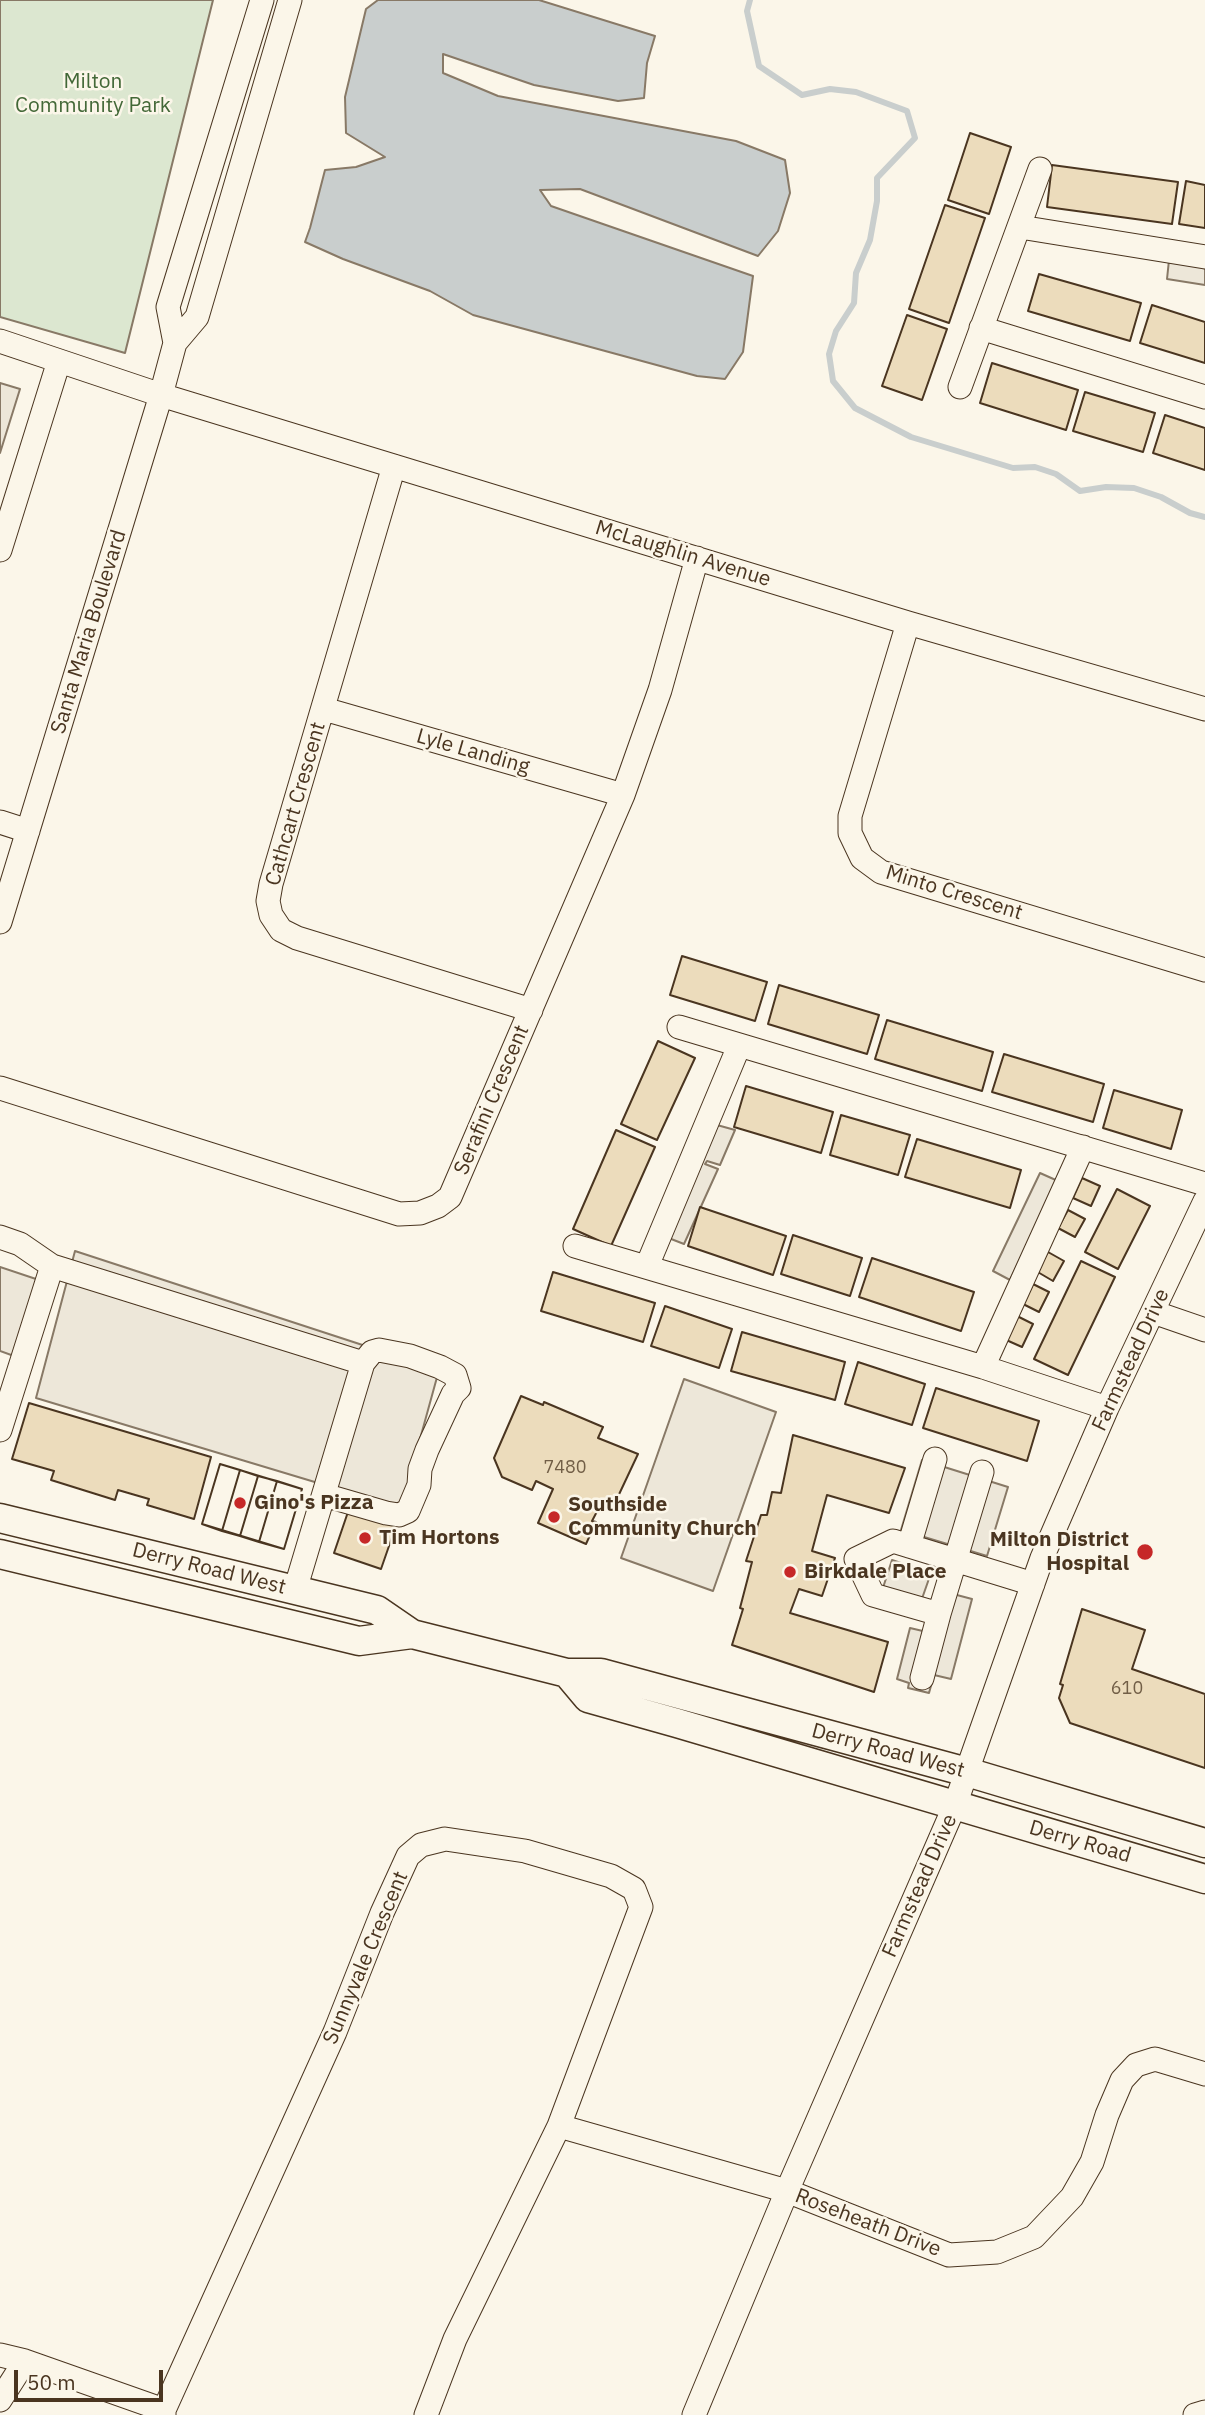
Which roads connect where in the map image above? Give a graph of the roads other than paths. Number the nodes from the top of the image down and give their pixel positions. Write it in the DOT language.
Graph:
graph roads {
  1 [pos="262,0"];
  2 [pos="290,0"];
  3 [pos="1040,169"];
  4 [pos="1020,227"];
  5 [pos="1205,257"];
  6 [pos="982,328"];
  7 [pos="0,341"];
  8 [pos="175,343"];
  9 [pos="60,361"];
  10 [pos="960,387"];
  11 [pos="162,395"];
  12 [pos="1205,397"];
  13 [pos="394,466"];
  14 [pos="0,550"];
  15 [pos="697,558"];
  16 [pos="908,622"];
  17 [pos="324,709"];
  18 [pos="1205,709"];
  19 [pos="623,795"];
  20 [pos="0,822"];
  21 [pos="28,831"];
  22 [pos="0,922"];
  23 [pos="1205,970"];
  24 [pos="530,1010"];
  25 [pos="679,1027"];
  26 [pos="739,1046"];
  27 [pos="0,1088"];
  28 [pos="1083,1147"];
  29 [pos="1205,1184"];
  30 [pos="1205,1201"];
  31 [pos="0,1237"];
  32 [pos="575,1246"];
  33 [pos="52,1266"];
  34 [pos="647,1266"];
  35 [pos="1153,1312"];
  36 [pos="1205,1330"];
  37 [pos="363,1363"];
  38 [pos="984,1367"];
  39 [pos="1108,1408"];
  40 [pos="0,1430"];
  41 [pos="935,1459"];
  42 [pos="982,1472"];
  43 [pos="324,1495"];
  44 [pos="0,1518"];
  45 [pos="909,1546"];
  46 [pos="0,1555"];
  47 [pos="957,1561"];
  48 [pos="1033,1584"];
  49 [pos="295,1590"];
  50 [pos="939,1614"];
  51 [pos="412,1634"];
  52 [pos="568,1673"];
  53 [pos="922,1678"];
  54 [pos="967,1772"];
  55 [pos="955,1805"];
  56 [pos="1205,1843"];
  57 [pos="1205,1879"];
  58 [pos="1205,2074"];
  59 [pos="559,2126"];
  60 [pos="787,2191"];
  61 [pos="0,2355"];
  62 [pos="25,2361"];
  63 [pos="0,2400"];
  64 [pos="164,2412"];
  65 [pos="1205,2412"];
  66 [pos="426,2415"];
  67 [pos="694,2415"];
  68 [pos="1195,2415"];
  1 -- 8 [label="street, Santa Maria Boulevard"];
  2 -- 8 [label="street, Santa Maria Boulevard"];
  3 -- 4 [label="street"];
  4 -- 5 [label="street"];
  4 -- 6 [label="street"];
  6 -- 10 [label="street"];
  6 -- 12 [label="street"];
  7 -- 9 [label="street, McLaughlin Avenue"];
  8 -- 11 [label="street, Santa Maria Boulevard"];
  9 -- 11 [label="street, McLaughlin Avenue"];
  9 -- 14 [label="street"];
  11 -- 13 [label="street, McLaughlin Avenue"];
  11 -- 21 [label="street, Santa Maria Boulevard"];
  13 -- 15 [label="street, McLaughlin Avenue"];
  13 -- 17 [label="street, Cathcart Crescent"];
  15 -- 16 [label="street, McLaughlin Avenue"];
  15 -- 19 [label="street, Serafini Crescent"];
  16 -- 18 [label="street, McLaughlin Avenue"];
  16 -- 23 [label="street, Minto Crescent"];
  17 -- 19 [label="street, Lyle Landing"];
  17 -- 24 [label="street, Cathcart Crescent"];
  19 -- 24 [label="street, Serafini Crescent"];
  20 -- 21 [label="street"];
  21 -- 22 [label="street, Santa Maria Boulevard"];
  24 -- 27 [label="street, Serafini Crescent"];
  25 -- 26 [label="street"];
  26 -- 28 [label="street"];
  26 -- 34 [label="street"];
  28 -- 29 [label="street"];
  28 -- 38 [label="street"];
  30 -- 35 [label="street, Farmstead Drive"];
  31 -- 33 [label="street"];
  32 -- 34 [label="street"];
  33 -- 37 [label="street"];
  33 -- 40 [label="street"];
  34 -- 38 [label="street"];
  35 -- 36 [label="street"];
  35 -- 39 [label="street, Farmstead Drive"];
  37 -- 43 [label="street"];
  37 -- 43 [label="street"];
  38 -- 39 [label="street"];
  39 -- 48 [label="street, Farmstead Drive"];
  41 -- 45 [label="street"];
  42 -- 47 [label="street"];
  43 -- 49 [label="street"];
  44 -- 49 [label="main road, Derry Road West"];
  45 -- 47 [label="street"];
  45 -- 50 [label="street"];
  46 -- 51 [label="main road, Derry Road West"];
  47 -- 48 [label="street"];
  47 -- 50 [label="street"];
  48 -- 54 [label="street, Farmstead Drive"];
  49 -- 51 [label="main road, Derry Road West"];
  50 -- 53 [label="street"];
  51 -- 52 [label="main road, Derry Road West"];
  52 -- 54 [label="main road, Derry Road West"];
  52 -- 55 [label="main road, Derry Road West"];
  54 -- 55 [label="street, Farmstead Drive"];
  54 -- 56 [label="main road, Derry Road West"];
  55 -- 57 [label="main road, Derry Road"];
  55 -- 60 [label="street, Farmstead Drive"];
  58 -- 60 [label="street, Roseheath Drive"];
  59 -- 60 [label="street, Roseheath Drive"];
  59 -- 64 [label="street, Sunnyvale Crescent"];
  59 -- 66 [label="street, Sunnyvale Crescent"];
  60 -- 67 [label="street, Farmstead Drive"];
  61 -- 62 [label="street"];
  62 -- 63 [label="street"];
  62 -- 64 [label="street"];
  65 -- 68 [label="street"];
}
